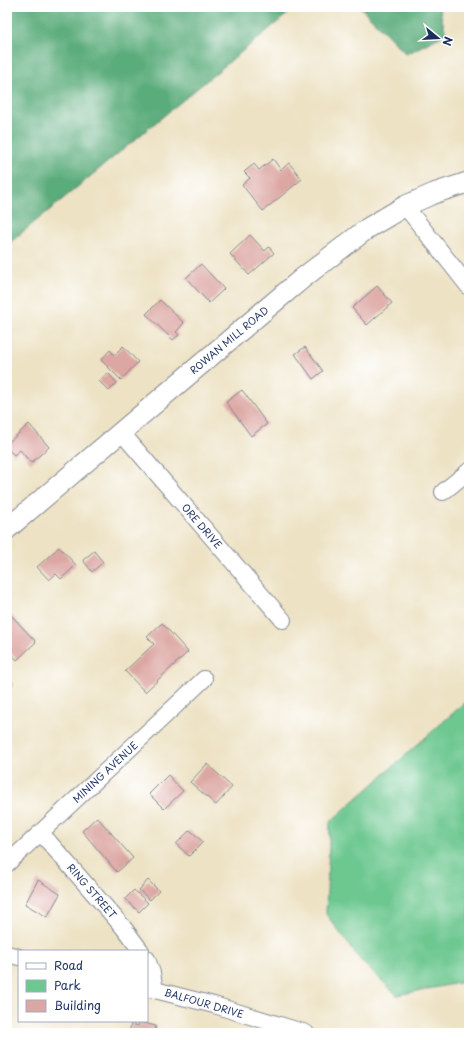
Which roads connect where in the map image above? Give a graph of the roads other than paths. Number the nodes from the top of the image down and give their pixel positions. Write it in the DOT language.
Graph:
graph roads {
  1 [pos="469,182"];
  2 [pos="405,206"];
  3 [pos="469,287"];
  4 [pos="121,432"];
  5 [pos="469,471"];
  6 [pos="443,492"];
  7 [pos="7,528"];
  8 [pos="283,620"];
  9 [pos="204,679"];
  10 [pos="41,833"];
  11 [pos="7,864"];
  12 [pos="140,950"];
  13 [pos="7,954"];
  14 [pos="18,957"];
  15 [pos="148,962"];
  16 [pos="151,989"];
  17 [pos="306,1033"];
  1 -- 2 [label="street, ROWAN MILL ROAD"];
  2 -- 3 [label="street"];
  2 -- 4 [label="street, ROWAN MILL ROAD"];
  4 -- 7 [label="street, ROWAN MILL ROAD"];
  4 -- 8 [label="street, ORE DRIVE"];
  5 -- 6 [label="street"];
  9 -- 10 [label="street, MINING AVENUE"];
  10 -- 11 [label="street, MINING AVENUE"];
  10 -- 12 [label="street, RING STREET"];
  13 -- 14 [label="street"];
  15 -- 16 [label="street"];
  16 -- 17 [label="street, BALFOUR DRIVE"];
}
